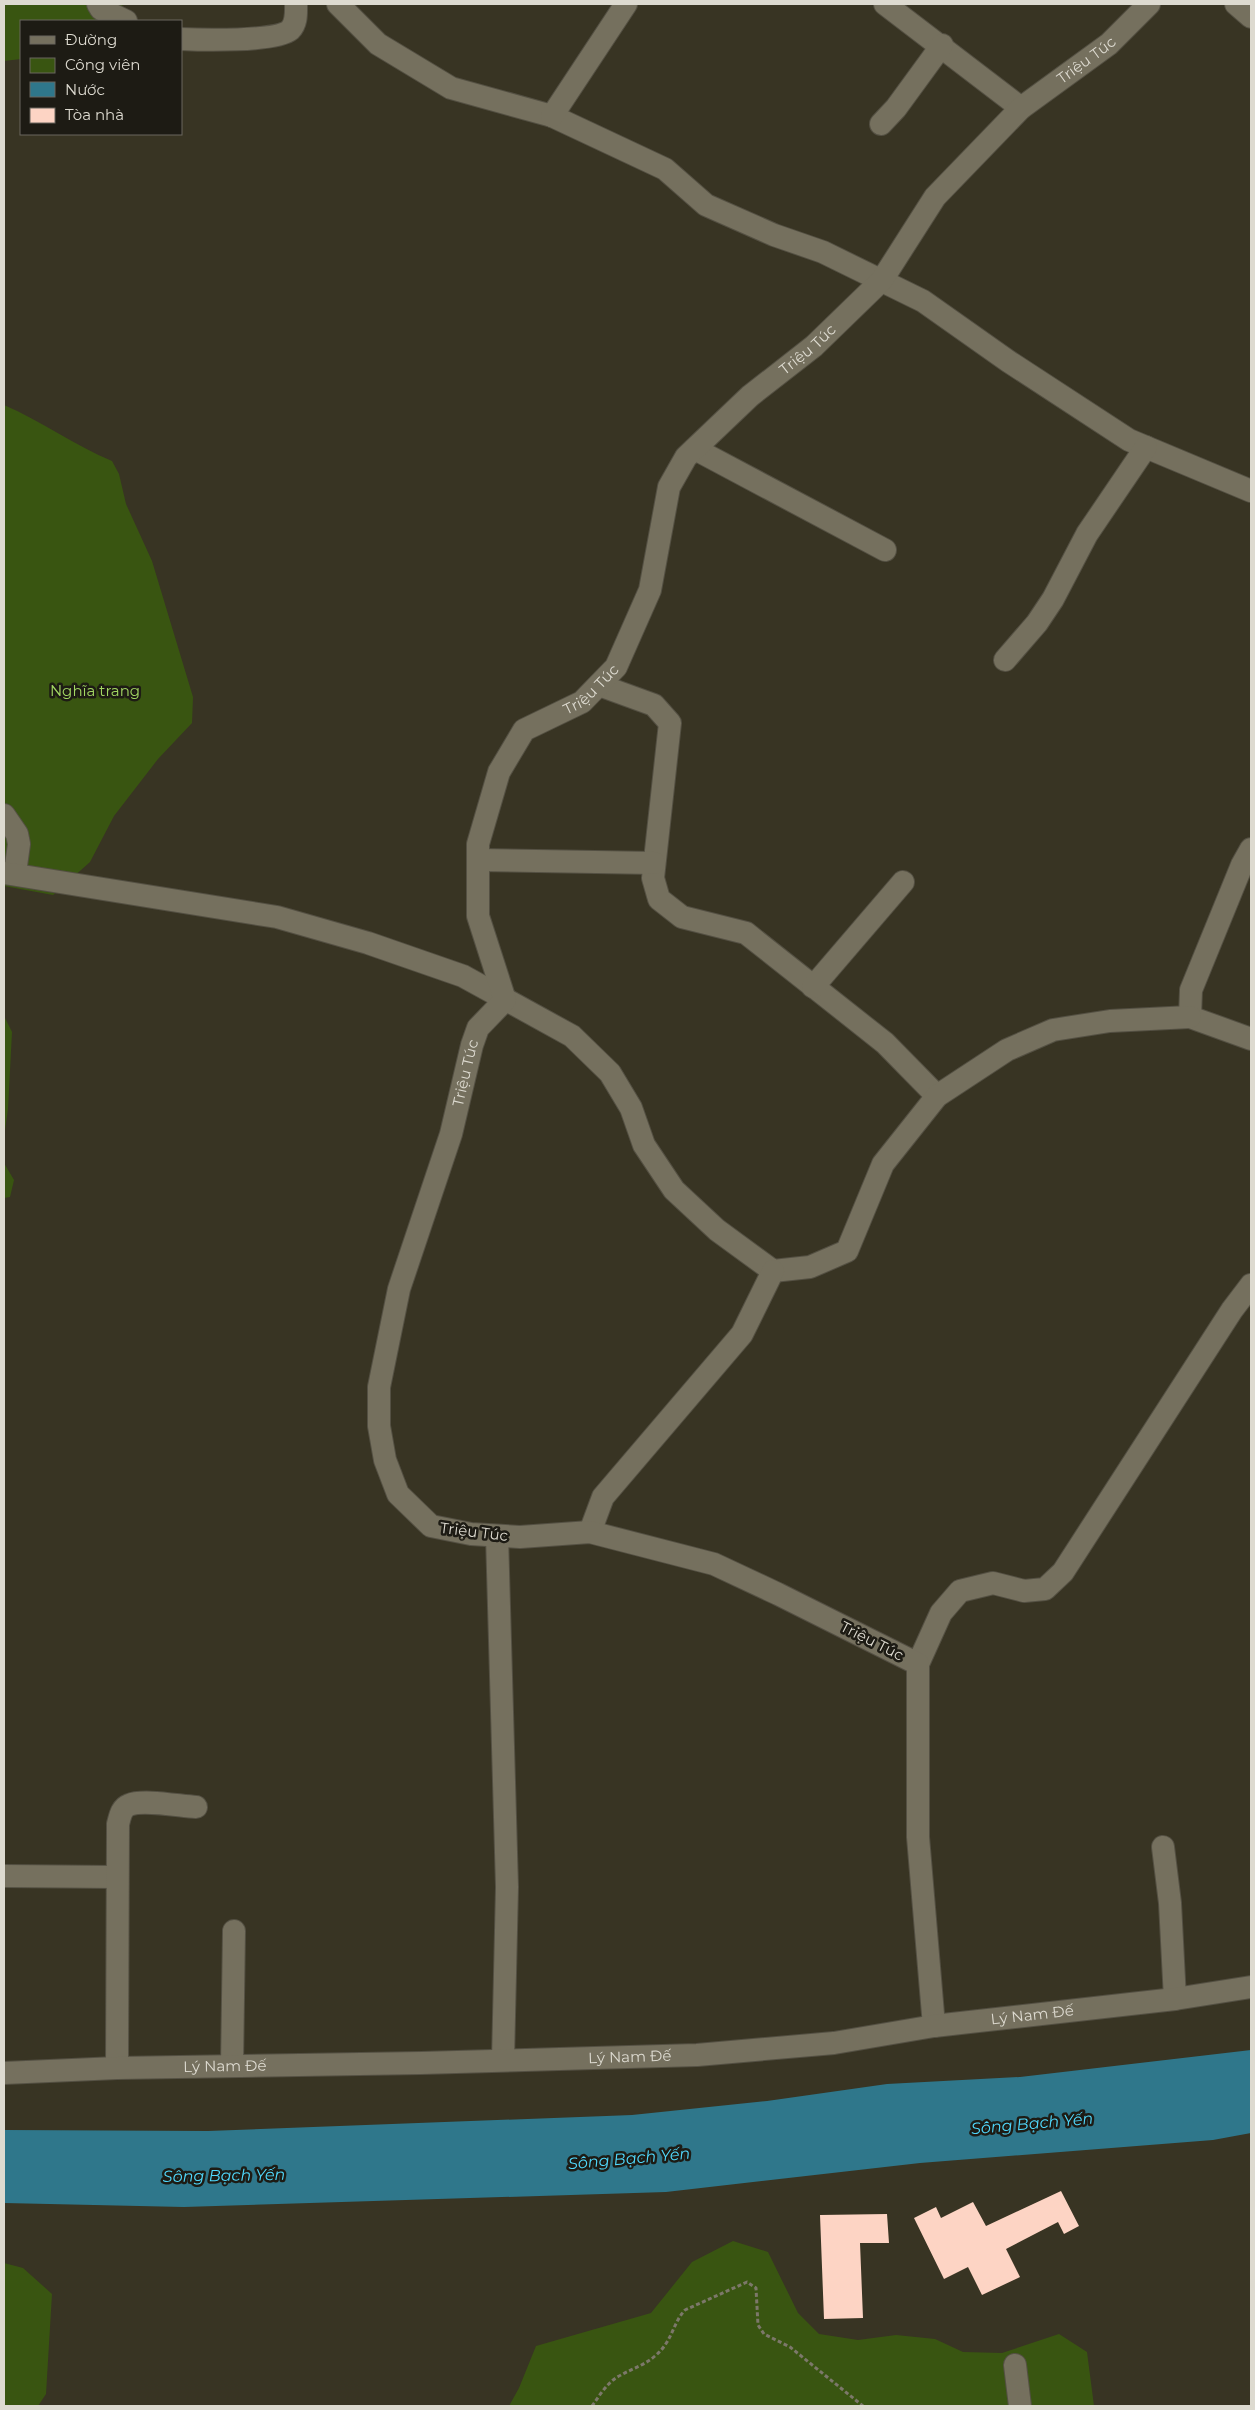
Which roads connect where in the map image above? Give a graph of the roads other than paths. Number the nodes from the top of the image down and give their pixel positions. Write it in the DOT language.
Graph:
graph roads {
  1 [pos="98,4"];
  2 [pos="296,4"];
  3 [pos="338,4"];
  4 [pos="626,4"];
  5 [pos="885,4"];
  6 [pos="1149,4"];
  7 [pos="1236,4"];
  8 [pos="1251,17"];
  9 [pos="124,20"];
  10 [pos="182,38"];
  11 [pos="942,45"];
  12 [pos="1021,108"];
  13 [pos="552,116"];
  14 [pos="881,124"];
  15 [pos="882,280"];
  16 [pos="1146,447"];
  17 [pos="695,449"];
  18 [pos="1251,492"];
  19 [pos="885,550"];
  20 [pos="1005,660"];
  21 [pos="599,685"];
  22 [pos="4,815"];
  23 [pos="1251,849"];
  24 [pos="478,860"];
  25 [pos="654,863"];
  26 [pos="9,873"];
  27 [pos="903,882"];
  28 [pos="813,987"];
  29 [pos="505,1000"];
  30 [pos="1190,1017"];
  31 [pos="1251,1038"];
  32 [pos="937,1096"];
  33 [pos="773,1271"];
  34 [pos="1251,1285"];
  35 [pos="590,1532"];
  36 [pos="497,1536"];
  37 [pos="918,1664"];
  38 [pos="196,1807"];
  39 [pos="1163,1847"];
  40 [pos="4,1876"];
  41 [pos="117,1877"];
  42 [pos="234,1931"];
  43 [pos="1251,1987"];
  44 [pos="1175,1999"];
  45 [pos="934,2026"];
  46 [pos="503,2060"];
  47 [pos="232,2066"];
  48 [pos="117,2068"];
  49 [pos="4,2073"];
  50 [pos="1015,2365"];
  51 [pos="1020,2406"];
  1 -- 9 [label="street"];
  2 -- 10 [label="street"];
  3 -- 13 [label="street"];
  4 -- 13 [label="street"];
  5 -- 11 [label="street"];
  6 -- 12 [label="street, Triệu Túc"];
  7 -- 8 [label="street"];
  11 -- 12 [label="street"];
  11 -- 14 [label="street"];
  12 -- 15 [label="street, Triệu Túc"];
  13 -- 15 [label="street"];
  15 -- 16 [label="street"];
  15 -- 17 [label="street, Triệu Túc"];
  16 -- 18 [label="street"];
  16 -- 20 [label="street"];
  17 -- 19 [label="street"];
  17 -- 21 [label="street, Triệu Túc"];
  21 -- 24 [label="street, Triệu Túc"];
  21 -- 25 [label="street"];
  22 -- 26 [label="street"];
  23 -- 30 [label="street"];
  24 -- 25 [label="street"];
  24 -- 29 [label="street, Triệu Túc"];
  25 -- 28 [label="street"];
  26 -- 29 [label="street"];
  27 -- 28 [label="street"];
  28 -- 32 [label="street"];
  29 -- 33 [label="street"];
  29 -- 36 [label="street, Triệu Túc"];
  30 -- 31 [label="street"];
  30 -- 32 [label="street"];
  32 -- 33 [label="street"];
  33 -- 35 [label="street"];
  34 -- 37 [label="street"];
  35 -- 36 [label="street, Triệu Túc"];
  35 -- 37 [label="street, Triệu Túc"];
  36 -- 46 [label="street"];
  37 -- 45 [label="street, Triệu Túc"];
  38 -- 41 [label="street"];
  39 -- 44 [label="street"];
  40 -- 41 [label="street"];
  41 -- 48 [label="street"];
  42 -- 47 [label="street"];
  43 -- 44 [label="street, Lý Nam Đế"];
  44 -- 45 [label="street, Lý Nam Đế"];
  45 -- 46 [label="street, Lý Nam Đế"];
  46 -- 47 [label="street, Lý Nam Đế"];
  47 -- 48 [label="street, Lý Nam Đế"];
  48 -- 49 [label="street, Lý Nam Đế"];
  50 -- 51 [label="street"];
}
